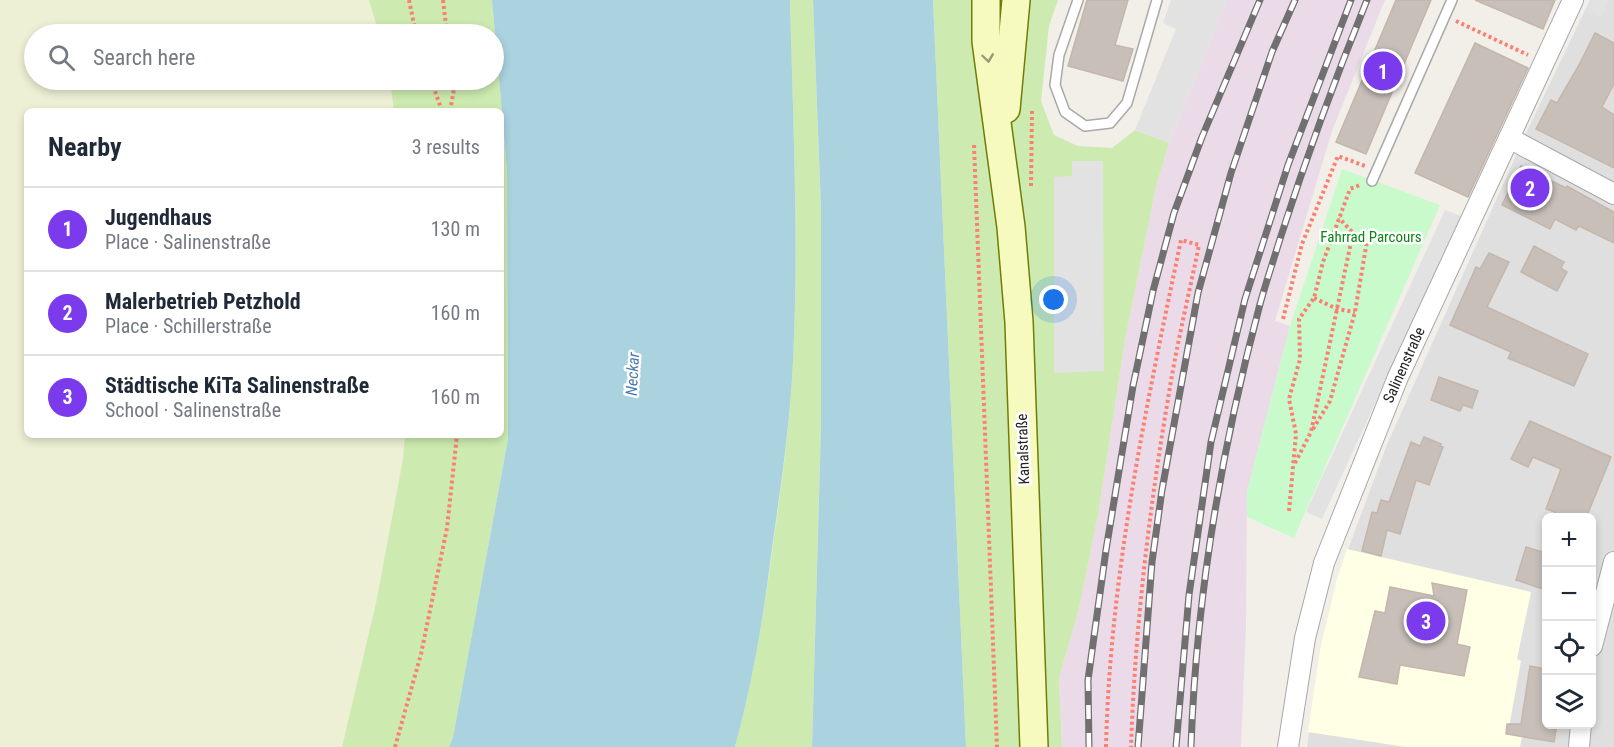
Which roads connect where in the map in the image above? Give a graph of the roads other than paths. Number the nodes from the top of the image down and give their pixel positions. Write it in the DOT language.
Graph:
graph roads {
  1 [pos="986,0"];
  2 [pos="1016,0"];
  3 [pos="1078,0"];
  4 [pos="1157,0"];
  5 [pos="1452,0"];
  6 [pos="1573,0"];
  7 [pos="1509,138"];
  8 [pos="1002,152"];
  9 [pos="1372,181"];
  10 [pos="1614,194"];
  11 [pos="1614,562"];
  12 [pos="1607,611"];
  13 [pos="1596,637"];
  14 [pos="1581,729"];
  15 [pos="1034,747"];
  16 [pos="1287,747"];
  17 [pos="1579,747"];
  1 -- 8 [label="main road, Kanalstraße, one-way"];
  2 -- 8 [label="main road, Kanalstraße"];
  3 -- 4 [label="lane"];
  5 -- 9 [label="lane"];
  6 -- 7 [label="street, Salinenstraße"];
  7 -- 10 [label="street"];
  7 -- 16 [label="street, Salinenstraße"];
  8 -- 15 [label="main road, Kanalstraße"];
  11 -- 12 [label="street"];
  12 -- 13 [label="street"];
  14 -- 17 [label="street"];
}
